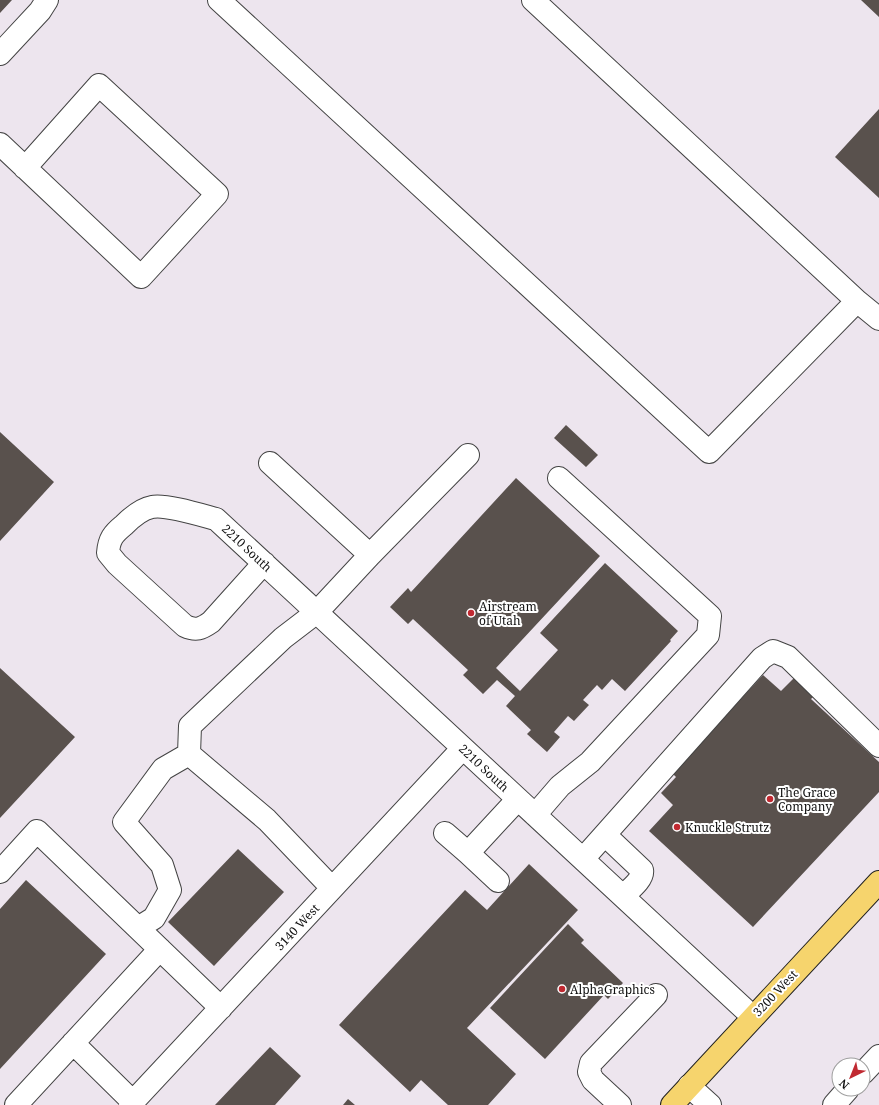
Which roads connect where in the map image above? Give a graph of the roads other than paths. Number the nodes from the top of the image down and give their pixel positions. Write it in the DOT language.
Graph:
graph roads {
  1 [pos="48,0"];
  2 [pos="219,0"];
  3 [pos="533,0"];
  4 [pos="0,54"];
  5 [pos="0,144"];
  6 [pos="25,168"];
  7 [pos="857,301"];
  8 [pos="879,319"];
  9 [pos="468,455"];
  10 [pos="270,463"];
  11 [pos="560,478"];
  12 [pos="370,555"];
  13 [pos="264,563"];
  14 [pos="317,612"];
  15 [pos="879,746"];
  16 [pos="463,748"];
  17 [pos="189,754"];
  18 [pos="518,799"];
  19 [pos="535,815"];
  20 [pos="445,833"];
  21 [pos="605,835"];
  22 [pos="468,854"];
  23 [pos="583,859"];
  24 [pos="0,872"];
  25 [pos="498,881"];
  26 [pos="879,882"];
  27 [pos="332,888"];
  28 [pos="623,896"];
  29 [pos="138,928"];
  30 [pos="160,950"];
  31 [pos="656,994"];
  32 [pos="221,1008"];
  33 [pos="753,1017"];
  34 [pos="73,1043"];
  35 [pos="879,1056"];
  36 [pos="871,1064"];
  37 [pos="689,1086"];
  38 [pos="841,1097"];
  39 [pos="131,1104"];
  40 [pos="16,1105"];
  41 [pos="620,1105"];
  42 [pos="672,1105"];
  43 [pos="710,1105"];
  44 [pos="834,1105"];
  1 -- 4 [label="street"];
  2 -- 7 [label="street"];
  3 -- 7 [label="street"];
  5 -- 6 [label="street"];
  6 -- 6 [label="street"];
  7 -- 8 [label="street"];
  9 -- 12 [label="street"];
  10 -- 12 [label="street"];
  11 -- 19 [label="street"];
  12 -- 14 [label="street"];
  13 -- 13 [label="street, 2210 South"];
  13 -- 14 [label="street, 2210 South"];
  14 -- 16 [label="street, 2210 South"];
  14 -- 17 [label="street"];
  15 -- 21 [label="street"];
  16 -- 18 [label="street, 2210 South"];
  16 -- 27 [label="street, 3140 West"];
  17 -- 27 [label="street"];
  17 -- 29 [label="street"];
  18 -- 19 [label="street, 2210 South"];
  18 -- 22 [label="street"];
  19 -- 23 [label="street, 2210 South"];
  20 -- 22 [label="street"];
  21 -- 23 [label="street"];
  21 -- 28 [label="street"];
  22 -- 25 [label="street"];
  23 -- 28 [label="street, 2210 South"];
  24 -- 29 [label="street"];
  26 -- 33 [label="main road, 3200 West"];
  27 -- 32 [label="street, 3140 West"];
  28 -- 33 [label="street, 2210 South"];
  29 -- 30 [label="street"];
  30 -- 32 [label="street"];
  30 -- 34 [label="street"];
  31 -- 41 [label="street"];
  32 -- 39 [label="street, 3140 West"];
  33 -- 37 [label="main road, 3200 West"];
  34 -- 39 [label="street"];
  34 -- 40 [label="street"];
  35 -- 36 [label="street"];
  37 -- 42 [label="main road, 3200 West"];
  37 -- 43 [label="street"];
  38 -- 44 [label="street"];
}
